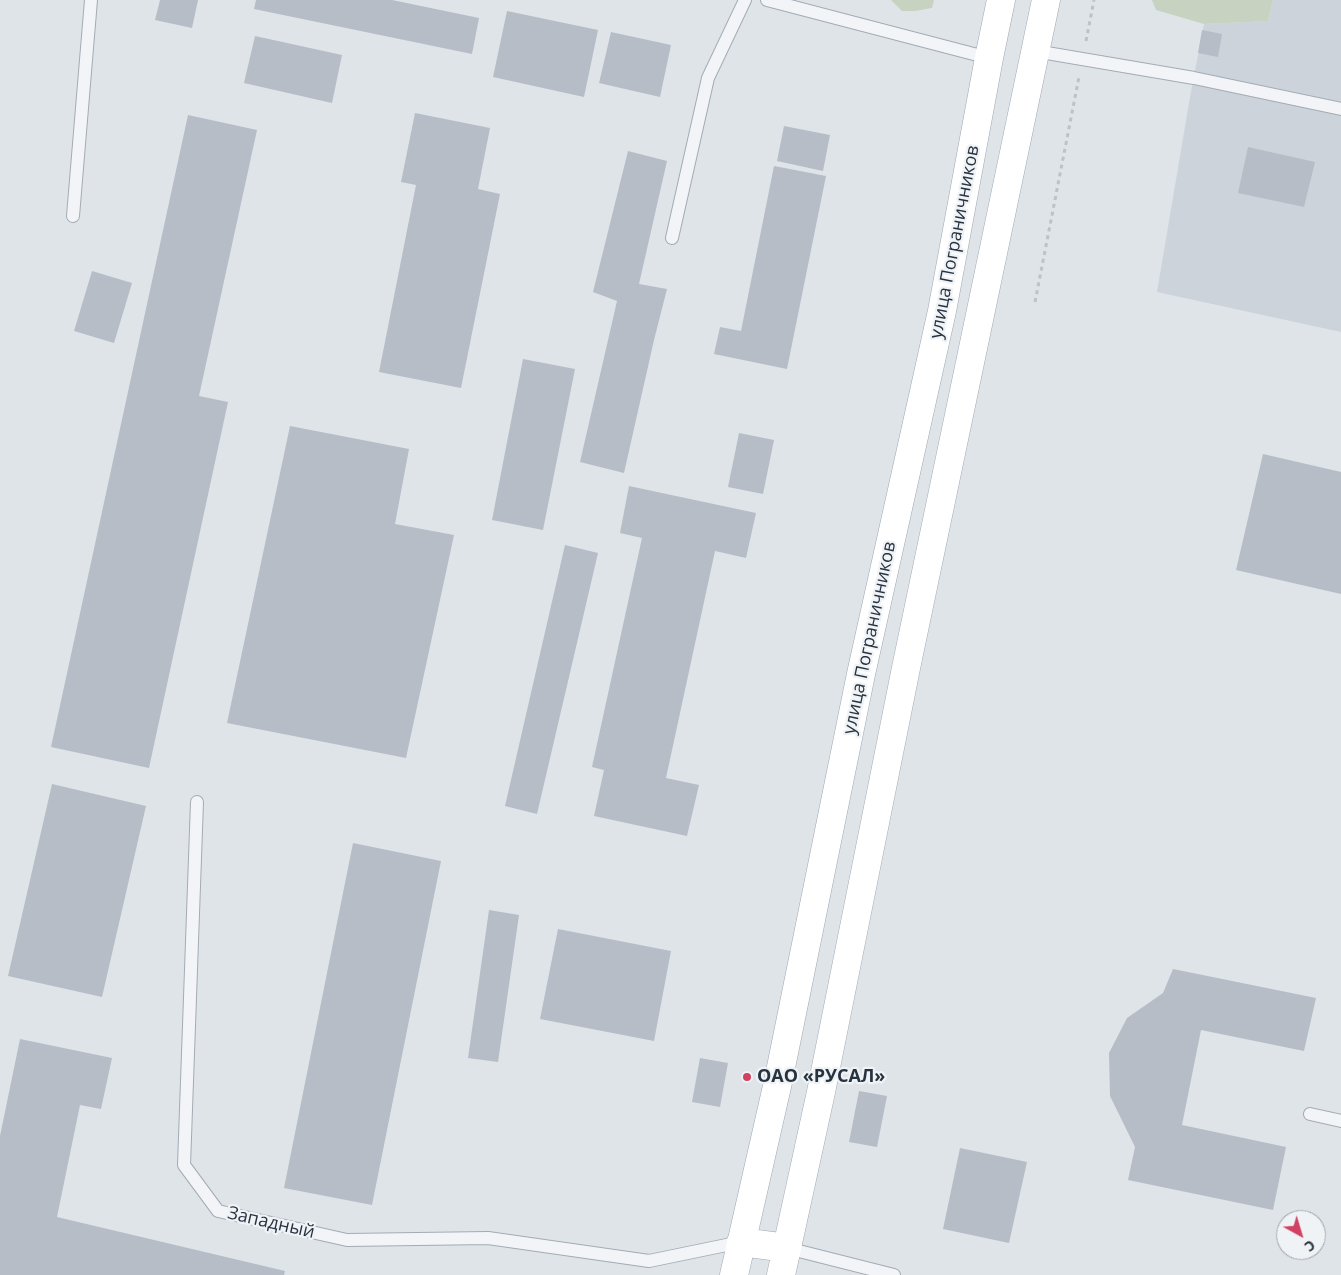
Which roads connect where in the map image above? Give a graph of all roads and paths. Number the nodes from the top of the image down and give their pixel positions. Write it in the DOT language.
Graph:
graph roads {
  1 [pos="91,0"];
  2 [pos="745,0"];
  3 [pos="767,0"];
  4 [pos="1002,0"];
  5 [pos="1046,0"];
  6 [pos="1094,0"];
  7 [pos="1035,51"];
  8 [pos="990,58"];
  9 [pos="1082,59"];
  10 [pos="1341,110"];
  11 [pos="72,216"];
  12 [pos="672,238"];
  13 [pos="1034,302"];
  14 [pos="197,802"];
  15 [pos="1310,1114"];
  16 [pos="1341,1122"];
  17 [pos="741,1242"];
  18 [pos="787,1248"];
  19 [pos="734,1275"];
  20 [pos="781,1275"];
  21 [pos="894,1275"];
  1 -- 11 [label="lane"];
  2 -- 12 [label="lane"];
  3 -- 8 [label="lane"];
  4 -- 8 [label="main road, улица Пограничников"];
  5 -- 7 [label="main road"];
  6 -- 9 [label="path"];
  7 -- 9 [label="lane"];
  7 -- 18 [label="main road"];
  8 -- 17 [label="main road, улица Пограничников"];
  9 -- 10 [label="lane"];
  9 -- 13 [label="path"];
  14 -- 17 [label="lane, Западный"];
  15 -- 16 [label="lane"];
  17 -- 18 [label="main road"];
  17 -- 19 [label="main road, улица Пограничников"];
  18 -- 20 [label="main road"];
  18 -- 21 [label="lane"];
}
